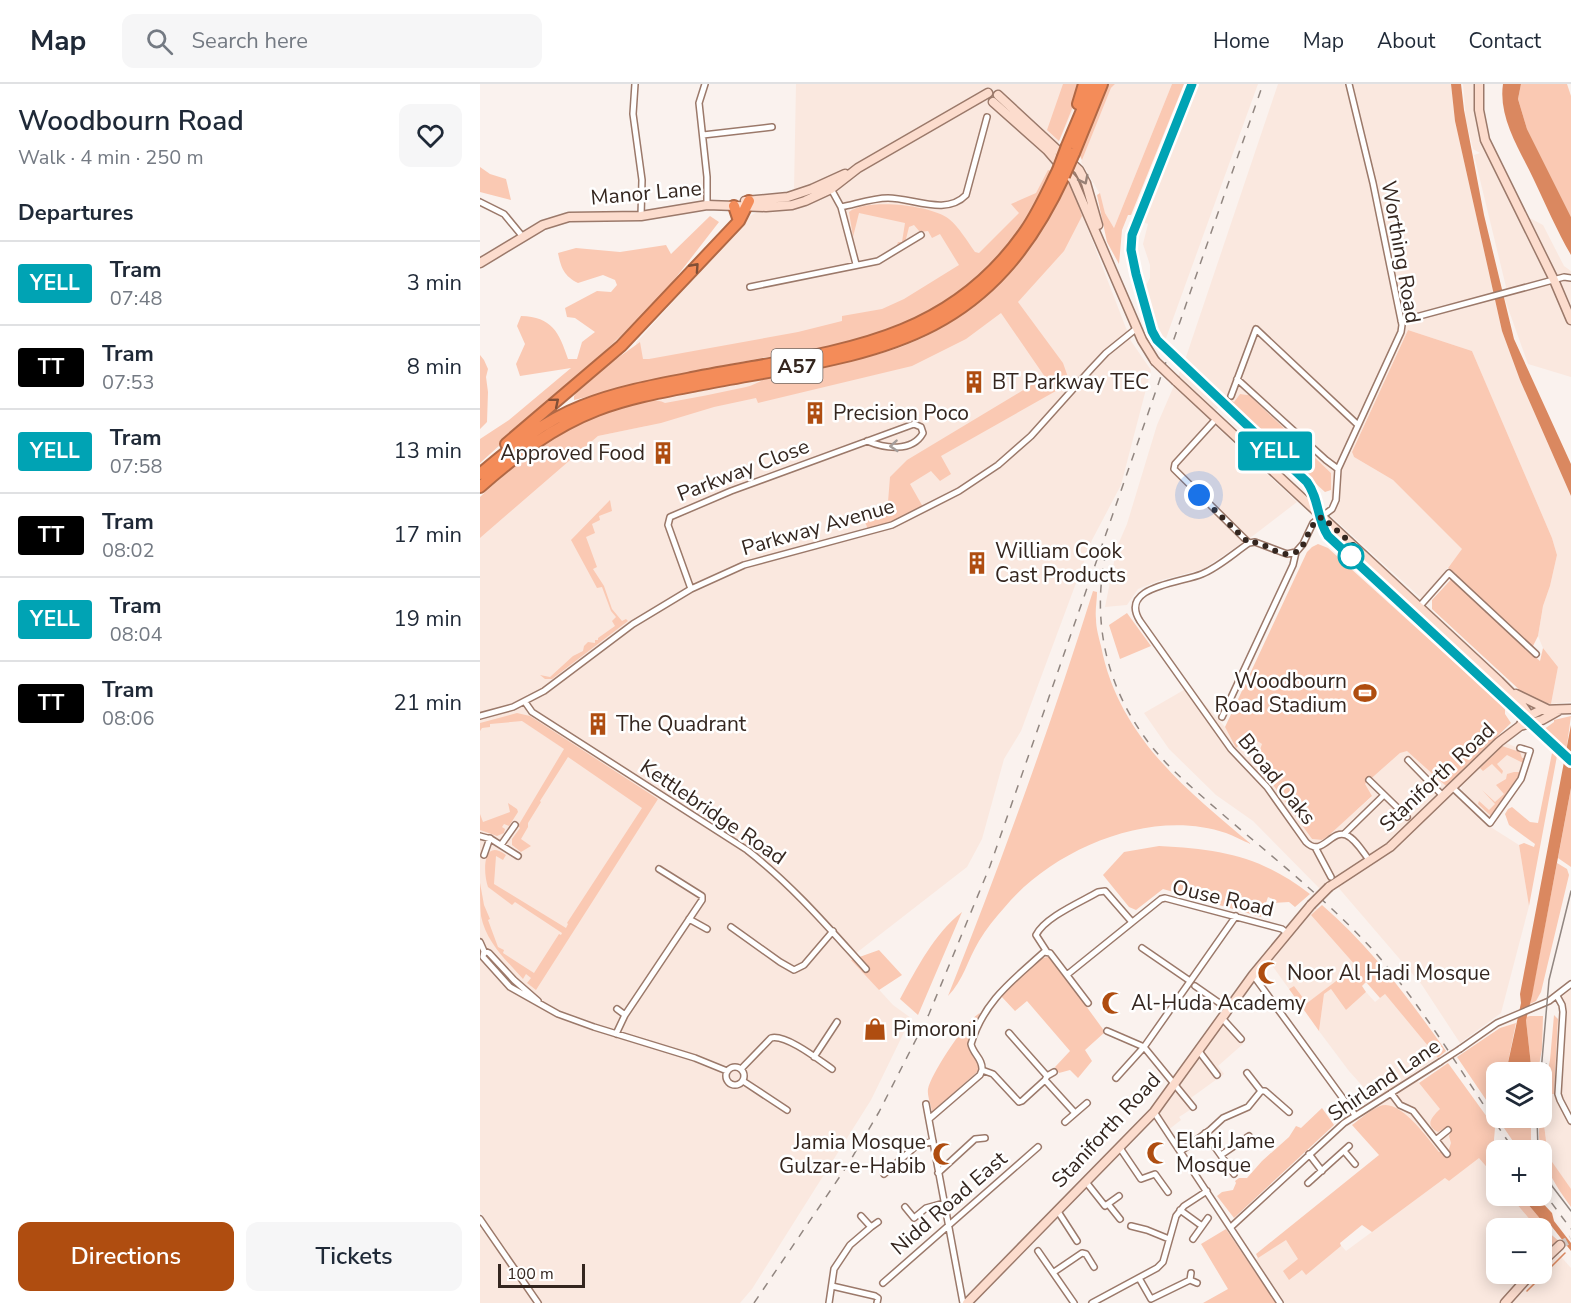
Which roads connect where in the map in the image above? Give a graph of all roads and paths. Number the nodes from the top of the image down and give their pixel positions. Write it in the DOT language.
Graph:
graph roads {
  1 [pos="635,84"];
  2 [pos="705,84"];
  3 [pos="1084,84"];
  4 [pos="1093,84"];
  5 [pos="1102,84"];
  6 [pos="1349,84"];
  7 [pos="1479,84"];
  8 [pos="992,93"];
  9 [pos="987,117"];
  10 [pos="772,127"];
  11 [pos="703,135"];
  12 [pos="1069,148"];
  13 [pos="1061,169"];
  14 [pos="829,185"];
  15 [pos="480,202"];
  16 [pos="747,204"];
  17 [pos="707,205"];
  18 [pos="731,206"];
  19 [pos="841,207"];
  20 [pos="641,216"];
  21 [pos="739,221"];
  22 [pos="921,235"];
  23 [pos="523,237"];
  24 [pos="480,262"];
  25 [pos="856,264"];
  26 [pos="1571,278"];
  27 [pos="1554,280"];
  28 [pos="750,287"];
  29 [pos="1571,320"];
  30 [pos="1401,321"];
  31 [pos="1137,328"];
  32 [pos="1237,379"];
  33 [pos="1231,396"];
  34 [pos="1216,419"];
  35 [pos="1358,424"];
  36 [pos="867,441"];
  37 [pos="480,469"];
  38 [pos="1338,469"];
  39 [pos="480,474"];
  40 [pos="480,487"];
  41 [pos="1322,517"];
  42 [pos="1249,543"];
  43 [pos="1296,552"];
  44 [pos="691,589"];
  45 [pos="1419,607"];
  46 [pos="1536,654"];
  47 [pos="1510,691"];
  48 [pos="525,702"];
  49 [pos="1571,709"];
  50 [pos="1553,711"];
  51 [pos="1529,715"];
  52 [pos="480,716"];
  53 [pos="1222,717"];
  54 [pos="1524,726"];
  55 [pos="1520,748"];
  56 [pos="1408,760"];
  57 [pos="1369,780"];
  58 [pos="1452,787"];
  59 [pos="1384,795"];
  60 [pos="1443,796"];
  61 [pos="1407,817"];
  62 [pos="515,825"];
  63 [pos="1344,834"];
  64 [pos="480,836"];
  65 [pos="490,838"];
  66 [pos="501,845"];
  67 [pos="1315,847"];
  68 [pos="484,855"];
  69 [pos="518,856"];
  70 [pos="1370,861"];
  71 [pos="659,868"];
  72 [pos="1331,877"];
  73 [pos="1236,916"];
  74 [pos="689,919"];
  75 [pos="1132,922"];
  76 [pos="731,927"];
  77 [pos="708,930"];
  78 [pos="833,932"];
  79 [pos="1287,933"];
  80 [pos="480,942"];
  81 [pos="1142,948"];
  82 [pos="1047,952"];
  83 [pos="482,953"];
  84 [pos="866,969"];
  85 [pos="1068,974"];
  86 [pos="1253,975"];
  87 [pos="1190,981"];
  88 [pos="1571,984"];
  89 [pos="1196,986"];
  90 [pos="1557,996"];
  91 [pos="1088,1003"];
  92 [pos="617,1009"];
  93 [pos="1228,1009"];
  94 [pos="626,1015"];
  95 [pos="1222,1018"];
  96 [pos="837,1022"];
  97 [pos="1107,1031"];
  98 [pos="1009,1033"];
  99 [pos="616,1034"];
  100 [pos="1241,1039"];
  101 [pos="1144,1047"];
  102 [pos="1198,1050"];
  103 [pos="814,1057"];
  104 [pos="832,1069"];
  105 [pos="741,1070"];
  106 [pos="982,1070"];
  107 [pos="727,1071"];
  108 [pos="1054,1072"];
  109 [pos="1217,1075"];
  110 [pos="1251,1075"];
  111 [pos="1046,1078"];
  112 [pos="1116,1078"];
  113 [pos="742,1081"];
  114 [pos="1174,1085"];
  115 [pos="1261,1091"];
  116 [pos="1391,1093"];
  117 [pos="1087,1103"];
  118 [pos="926,1104"];
  119 [pos="1193,1107"];
  120 [pos="787,1110"];
  121 [pos="1154,1112"];
  122 [pos="1289,1112"];
  123 [pos="1075,1113"];
  124 [pos="1355,1115"];
  125 [pos="929,1119"];
  126 [pos="1571,1121"];
  127 [pos="1065,1122"];
  128 [pos="1448,1130"];
  129 [pos="1205,1133"];
  130 [pos="985,1138"];
  131 [pos="1437,1139"];
  132 [pos="1252,1140"];
  133 [pos="933,1141"];
  134 [pos="1038,1147"];
  135 [pos="1120,1148"];
  136 [pos="1181,1151"];
  137 [pos="1309,1154"];
  138 [pos="1447,1154"];
  139 [pos="1221,1155"];
  140 [pos="1355,1164"];
  141 [pos="1322,1171"];
  142 [pos="938,1173"];
  143 [pos="884,1174"];
  144 [pos="1234,1174"];
  145 [pos="1086,1182"];
  146 [pos="1308,1183"];
  147 [pos="1207,1191"];
  148 [pos="1168,1192"];
  149 [pos="1119,1196"];
  150 [pos="944,1203"];
  151 [pos="1108,1204"];
  152 [pos="905,1207"];
  153 [pos="1057,1210"];
  154 [pos="1180,1210"];
  155 [pos="861,1216"];
  156 [pos="1208,1218"];
  157 [pos="480,1219"];
  158 [pos="1120,1219"];
  159 [pos="878,1222"];
  160 [pos="947,1225"];
  161 [pos="1131,1226"];
  162 [pos="1202,1226"];
  163 [pos="871,1227"];
  164 [pos="1231,1227"];
  165 [pos="1169,1239"];
  166 [pos="1193,1239"];
  167 [pos="1077,1241"];
  168 [pos="1560,1245"];
  169 [pos="1038,1251"];
  170 [pos="1552,1253"];
  171 [pos="1094,1267"];
  172 [pos="1054,1272"];
  173 [pos="1191,1273"];
  174 [pos="1139,1278"];
  175 [pos="1190,1280"];
  176 [pos="883,1283"];
  177 [pos="1197,1283"];
  178 [pos="1522,1284"];
  179 [pos="832,1286"];
  180 [pos="1152,1302"];
  181 [pos="538,1303"];
  182 [pos="829,1303"];
  183 [pos="877,1303"];
  184 [pos="965,1303"];
  185 [pos="1074,1303"];
  186 [pos="1092,1303"];
  187 [pos="1280,1303"];
  188 [pos="1505,1303"];
  1 -- 20 [label="street"];
  2 -- 11 [label="street"];
  3 -- 12 [label="highway"];
  4 -- 12 [label="highway, A57"];
  5 -- 12 [label="highway, A57"];
  6 -- 30 [label="street, Worthing Road"];
  7 -- 27 [label="street"];
  8 -- 14 [label="street"];
  8 -- 31 [label="street"];
  9 -- 19 [label="street"];
  10 -- 11 [label="street"];
  11 -- 17 [label="street"];
  12 -- 13 [label="highway, A57, bridge"];
  13 -- 39 [label="highway, A57"];
  13 -- 40 [label="highway, A57"];
  14 -- 16 [label="street"];
  14 -- 16 [label="street, Manor Lane"];
  14 -- 19 [label="street"];
  15 -- 23 [label="street"];
  16 -- 18 [label="street, Manor Lane"];
  16 -- 21 [label="highway"];
  17 -- 18 [label="street, Manor Lane"];
  17 -- 20 [label="street, Manor Lane"];
  18 -- 21 [label="highway"];
  19 -- 25 [label="street"];
  20 -- 23 [label="street, Manor Lane"];
  37 -- 21 [label="highway, one-way"];
  22 -- 25 [label="street"];
  23 -- 24 [label="street, Manor Lane"];
  25 -- 28 [label="street"];
  26 -- 27 [label="street"];
  27 -- 29 [label="street"];
  27 -- 30 [label="street"];
  30 -- 35 [label="street, Worthing Road"];
  31 -- 34 [label="street, bridge"];
  31 -- 44 [label="street, Parkway Avenue"];
  32 -- 33 [label="street"];
  32 -- 35 [label="street"];
  32 -- 38 [label="street"];
  34 -- 41 [label="street"];
  34 -- 42 [label="street"];
  35 -- 38 [label="street, Worthing Road"];
  36 -- 36 [label="street, Parkway Close, one-way"];
  36 -- 44 [label="street, Parkway Close"];
  38 -- 41 [label="street, Worthing Road"];
  41 -- 43 [label="street, Worthing Road"];
  41 -- 45 [label="street"];
  42 -- 43 [label="street"];
  42 -- 67 [label="street, Broad Oaks"];
  43 -- 53 [label="street, Worthing Road"];
  44 -- 48 [label="street, Parkway Avenue"];
  45 -- 46 [label="street"];
  45 -- 47 [label="street"];
  47 -- 50 [label="street"];
  47 -- 51 [label="street"];
  48 -- 52 [label="street, Parkway Avenue"];
  48 -- 78 [label="street, Kettlebridge Road"];
  49 -- 50 [label="street, Staniforth Road"];
  50 -- 51 [label="street, Staniforth Road"];
  50 -- 54 [label="street, Staniforth Road"];
  51 -- 54 [label="street"];
  54 -- 58 [label="street, Staniforth Road"];
  55 -- 58 [label="street"];
  56 -- 60 [label="street"];
  57 -- 59 [label="street"];
  58 -- 60 [label="street, Staniforth Road"];
  59 -- 61 [label="street"];
  59 -- 63 [label="street"];
  60 -- 70 [label="street, Staniforth Road"];
  62 -- 66 [label="street"];
  63 -- 67 [label="street, Broad Oaks"];
  63 -- 70 [label="street, Broad Oaks"];
  64 -- 65 [label="street"];
  65 -- 66 [label="street"];
  65 -- 68 [label="street"];
  66 -- 69 [label="street"];
  67 -- 72 [label="street, Broad Oaks"];
  70 -- 79 [label="street, Staniforth Road, bridge"];
  71 -- 74 [label="street"];
  73 -- 75 [label="street, Ouse Road"];
  73 -- 79 [label="street, Ouse Road"];
  73 -- 87 [label="street"];
  74 -- 77 [label="street"];
  74 -- 94 [label="street"];
  75 -- 82 [label="street"];
  75 -- 85 [label="street, Ouse Road"];
  76 -- 78 [label="street"];
  78 -- 84 [label="street, Kettlebridge Road"];
  79 -- 86 [label="street, Staniforth Road"];
  80 -- 83 [label="street"];
  81 -- 87 [label="street"];
  82 -- 85 [label="street"];
  82 -- 106 [label="street"];
  83 -- 99 [label="street"];
  85 -- 91 [label="street"];
  86 -- 93 [label="street, Staniforth Road"];
  86 -- 124 [label="street"];
  87 -- 101 [label="street"];
  88 -- 90 [label="street, Shirland Lane"];
  89 -- 93 [label="street"];
  90 -- 116 [label="street, Shirland Lane, bridge"];
  90 -- 126 [label="street"];
  92 -- 94 [label="street"];
  93 -- 95 [label="street, Staniforth Road"];
  94 -- 99 [label="street"];
  95 -- 100 [label="street"];
  95 -- 102 [label="street, Staniforth Road"];
  96 -- 103 [label="street"];
  97 -- 101 [label="street"];
  98 -- 111 [label="street"];
  99 -- 107 [label="street"];
  101 -- 112 [label="street"];
  101 -- 114 [label="street"];
  102 -- 109 [label="street"];
  102 -- 114 [label="street, Staniforth Road"];
  103 -- 104 [label="street"];
  103 -- 105 [label="street"];
  105 -- 107 [label="street"];
  105 -- 113 [label="street"];
  106 -- 111 [label="street"];
  106 -- 125 [label="street"];
  107 -- 113 [label="street"];
  108 -- 111 [label="street"];
  110 -- 115 [label="street"];
  111 -- 123 [label="street"];
  113 -- 120 [label="street"];
  114 -- 119 [label="street"];
  114 -- 121 [label="street, Staniforth Road"];
  115 -- 122 [label="street"];
  115 -- 129 [label="street"];
  116 -- 124 [label="street, Shirland Lane"];
  116 -- 131 [label="street"];
  117 -- 123 [label="street"];
  118 -- 125 [label="street"];
  121 -- 135 [label="street, Staniforth Road"];
  121 -- 136 [label="street"];
  123 -- 127 [label="street"];
  124 -- 137 [label="street, Shirland Lane"];
  125 -- 133 [label="street"];
  128 -- 131 [label="street"];
  129 -- 136 [label="street"];
  129 -- 139 [label="street"];
  130 -- 142 [label="street"];
  131 -- 138 [label="street"];
  132 -- 139 [label="street"];
  133 -- 142 [label="street"];
  133 -- 143 [label="street"];
  134 -- 160 [label="street, Nidd Road East"];
  135 -- 145 [label="street, Staniforth Road"];
  135 -- 148 [label="street"];
  136 -- 147 [label="street"];
  137 -- 141 [label="street"];
  137 -- 164 [label="street, Shirland Lane"];
  139 -- 144 [label="street"];
  140 -- 141 [label="street"];
  141 -- 146 [label="street"];
  142 -- 150 [label="street"];
  145 -- 151 [label="street"];
  145 -- 153 [label="street, Staniforth Road"];
  147 -- 154 [label="street"];
  147 -- 164 [label="street"];
  149 -- 151 [label="street"];
  150 -- 152 [label="street"];
  150 -- 160 [label="street"];
  151 -- 158 [label="street"];
  153 -- 167 [label="street"];
  153 -- 184 [label="street, Staniforth Road"];
  154 -- 162 [label="street"];
  154 -- 165 [label="street"];
  155 -- 163 [label="street"];
  156 -- 162 [label="street"];
  157 -- 181 [label="street"];
  159 -- 163 [label="street"];
  160 -- 176 [label="street, Nidd Road East"];
  160 -- 184 [label="street"];
  161 -- 165 [label="street"];
  162 -- 166 [label="street"];
  163 -- 179 [label="street"];
  164 -- 187 [label="street"];
  165 -- 174 [label="street"];
  168 -- 170 [label="street"];
  169 -- 172 [label="street"];
  171 -- 172 [label="street"];
  172 -- 185 [label="street"];
  173 -- 175 [label="street"];
  174 -- 180 [label="street"];
  174 -- 186 [label="street"];
  175 -- 177 [label="street"];
  175 -- 180 [label="street"];
  178 -- 188 [label="street"];
  179 -- 182 [label="street"];
  179 -- 183 [label="street"];
}
